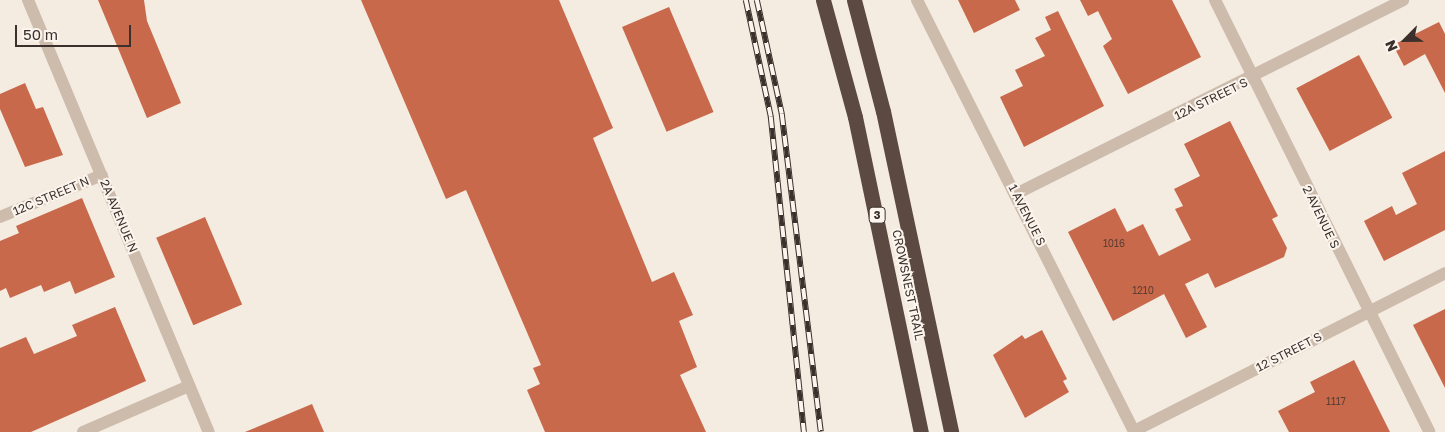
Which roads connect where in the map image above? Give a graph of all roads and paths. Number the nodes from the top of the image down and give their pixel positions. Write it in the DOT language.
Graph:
graph roads {
  1 [pos="28,0"];
  2 [pos="822,0"];
  3 [pos="854,0"];
  4 [pos="917,0"];
  5 [pos="1215,0"];
  6 [pos="1403,0"];
  7 [pos="1254,78"];
  8 [pos="102,175"];
  9 [pos="1016,194"];
  10 [pos="0,217"];
  11 [pos="1445,273"];
  12 [pos="1367,312"];
  13 [pos="189,386"];
  14 [pos="951,429"];
  15 [pos="83,432"];
  16 [pos="209,432"];
  17 [pos="921,432"];
  18 [pos="1134,432"];
  19 [pos="1429,432"];
  1 -- 8 [label="street, 2A AVENUE N"];
  2 -- 17 [label="highway, CROWSNEST TRAIL / 3"];
  3 -- 14 [label="highway, CROWSNEST TRAIL / 3"];
  4 -- 9 [label="street, 1 AVENUE S"];
  5 -- 7 [label="street, 2 AVENUE S"];
  6 -- 7 [label="street, 12A STREET S"];
  7 -- 9 [label="street, 12A STREET S"];
  7 -- 12 [label="street, 2 AVENUE S"];
  8 -- 10 [label="street, 12C STREET N"];
  8 -- 13 [label="street, 2A AVENUE N"];
  9 -- 18 [label="street, 1 AVENUE S"];
  11 -- 12 [label="street, 12 STREET S"];
  12 -- 18 [label="street, 12 STREET S"];
  12 -- 19 [label="street, 2 AVENUE S"];
  13 -- 15 [label="street"];
  13 -- 16 [label="street, 2A AVENUE N"];
}
